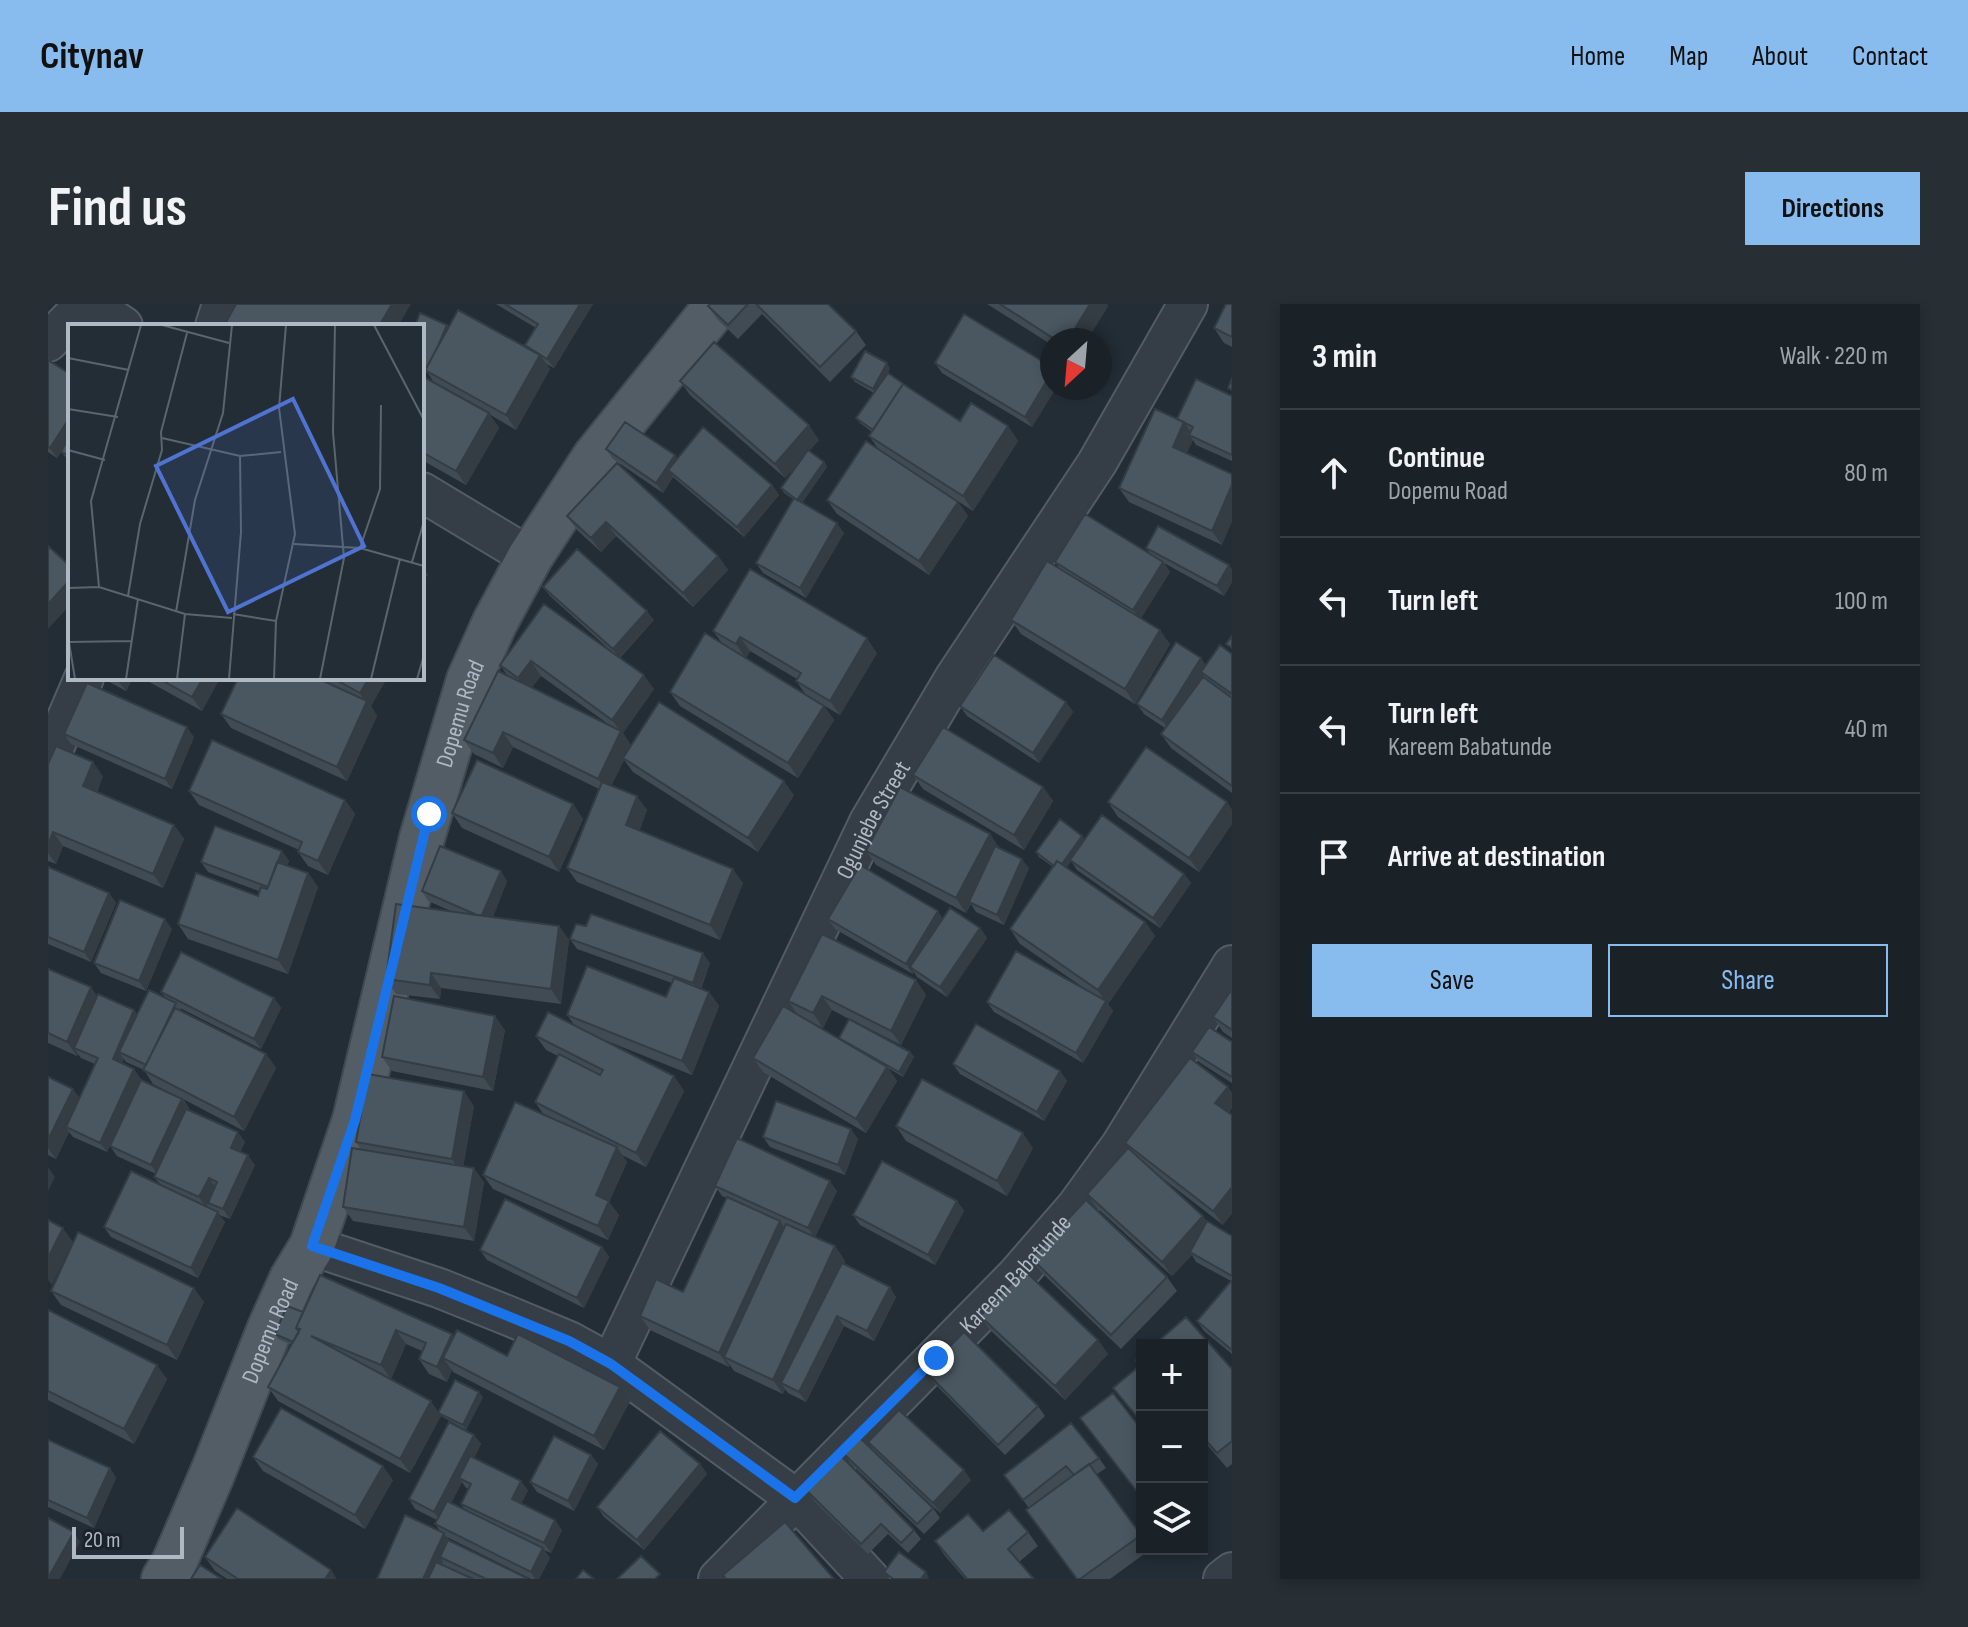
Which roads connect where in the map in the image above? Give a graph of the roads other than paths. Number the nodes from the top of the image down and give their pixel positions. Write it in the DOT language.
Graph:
graph roads {
  1 [pos="87,304"];
  2 [pos="222,304"];
  3 [pos="718,304"];
  4 [pos="1188,304"];
  5 [pos="120,324"];
  6 [pos="216,324"];
  7 [pos="48,342"];
  8 [pos="424,493"];
  9 [pos="530,557"];
  10 [pos="83,680"];
  11 [pos="48,762"];
  12 [pos="1232,965"];
  13 [pos="312,1246"];
  14 [pos="611,1364"];
  15 [pos="795,1498"];
  16 [pos="1232,1572"];
  17 [pos="164,1579"];
  18 [pos="718,1579"];
  19 [pos="870,1579"];
  20 [pos="1223,1579"];
  1 -- 5 [label="street"];
  1 -- 7 [label="street"];
  2 -- 6 [label="street"];
  3 -- 9 [label="main road, Dopemu Road"];
  4 -- 14 [label="street, Ogunjebe Street"];
  8 -- 9 [label="street"];
  9 -- 13 [label="main road, Dopemu Road"];
  10 -- 11 [label="street"];
  12 -- 15 [label="street, Kareem Babatunde"];
  13 -- 14 [label="street"];
  13 -- 17 [label="main road, Dopemu Road"];
  14 -- 15 [label="street"];
  15 -- 18 [label="street, Kareem Babatunde"];
  15 -- 19 [label="street"];
  16 -- 20 [label="street"];
}
